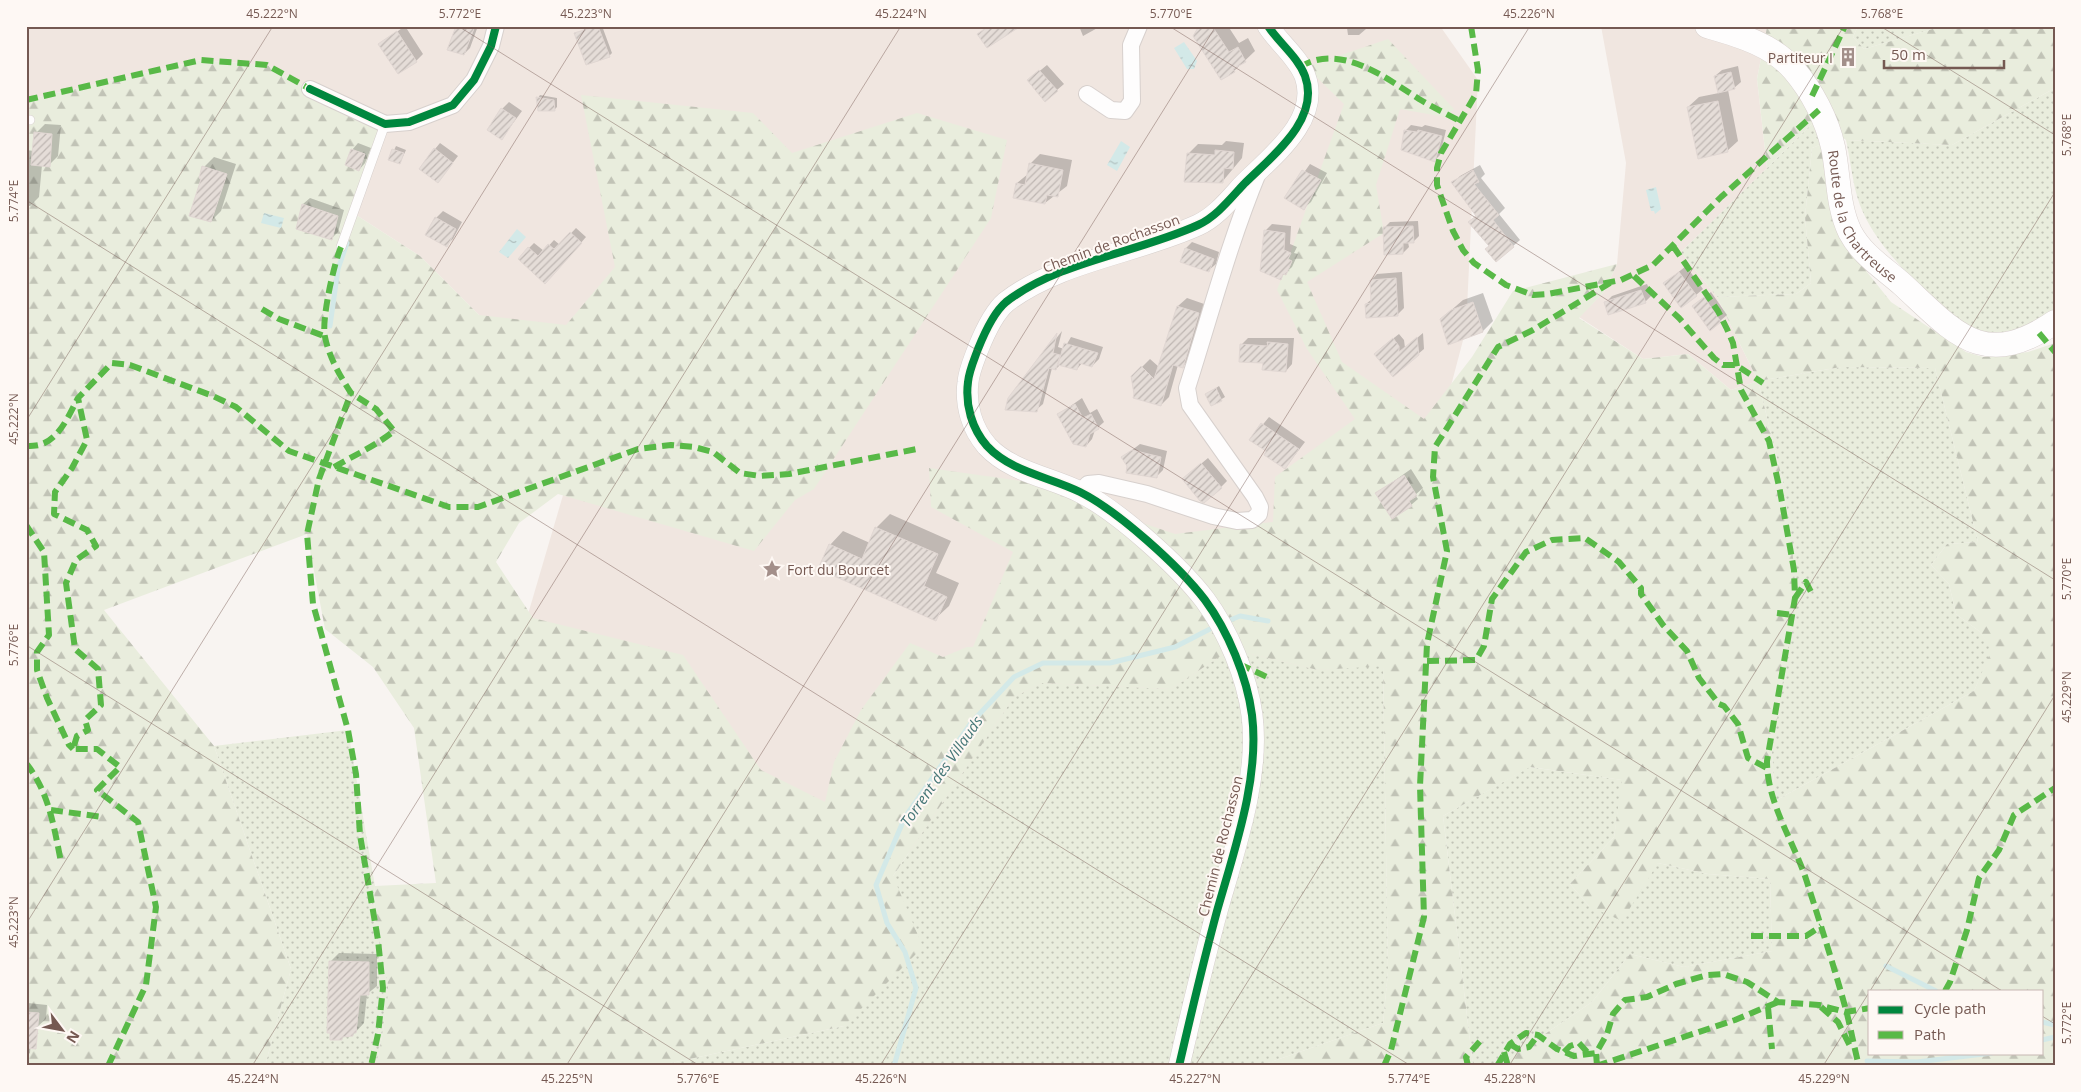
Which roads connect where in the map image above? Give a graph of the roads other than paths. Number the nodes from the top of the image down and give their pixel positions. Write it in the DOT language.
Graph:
graph roads {
  1 [pos="496,26"];
  2 [pos="1139,26"];
  3 [pos="1268,26"];
  4 [pos="1707,26"];
  5 [pos="310,89"];
  6 [pos="1087,94"];
  7 [pos="385,124"];
  8 [pos="1260,169"];
  9 [pos="341,247"];
  10 [pos="2055,322"];
  11 [pos="1080,492"];
  12 [pos="1178,1066"];
  1 -- 7 [label="street"];
  2 -- 6 [label="street"];
  3 -- 8 [label="street, Chemin de Rochasson"];
  4 -- 10 [label="main road, Route de la Chartreuse"];
  5 -- 7 [label="street"];
  7 -- 9 [label="lane"];
  8 -- 11 [label="street, Chemin de Rochasson"];
  8 -- 11 [label="street"];
  11 -- 12 [label="street, Chemin de Rochasson"];
}
